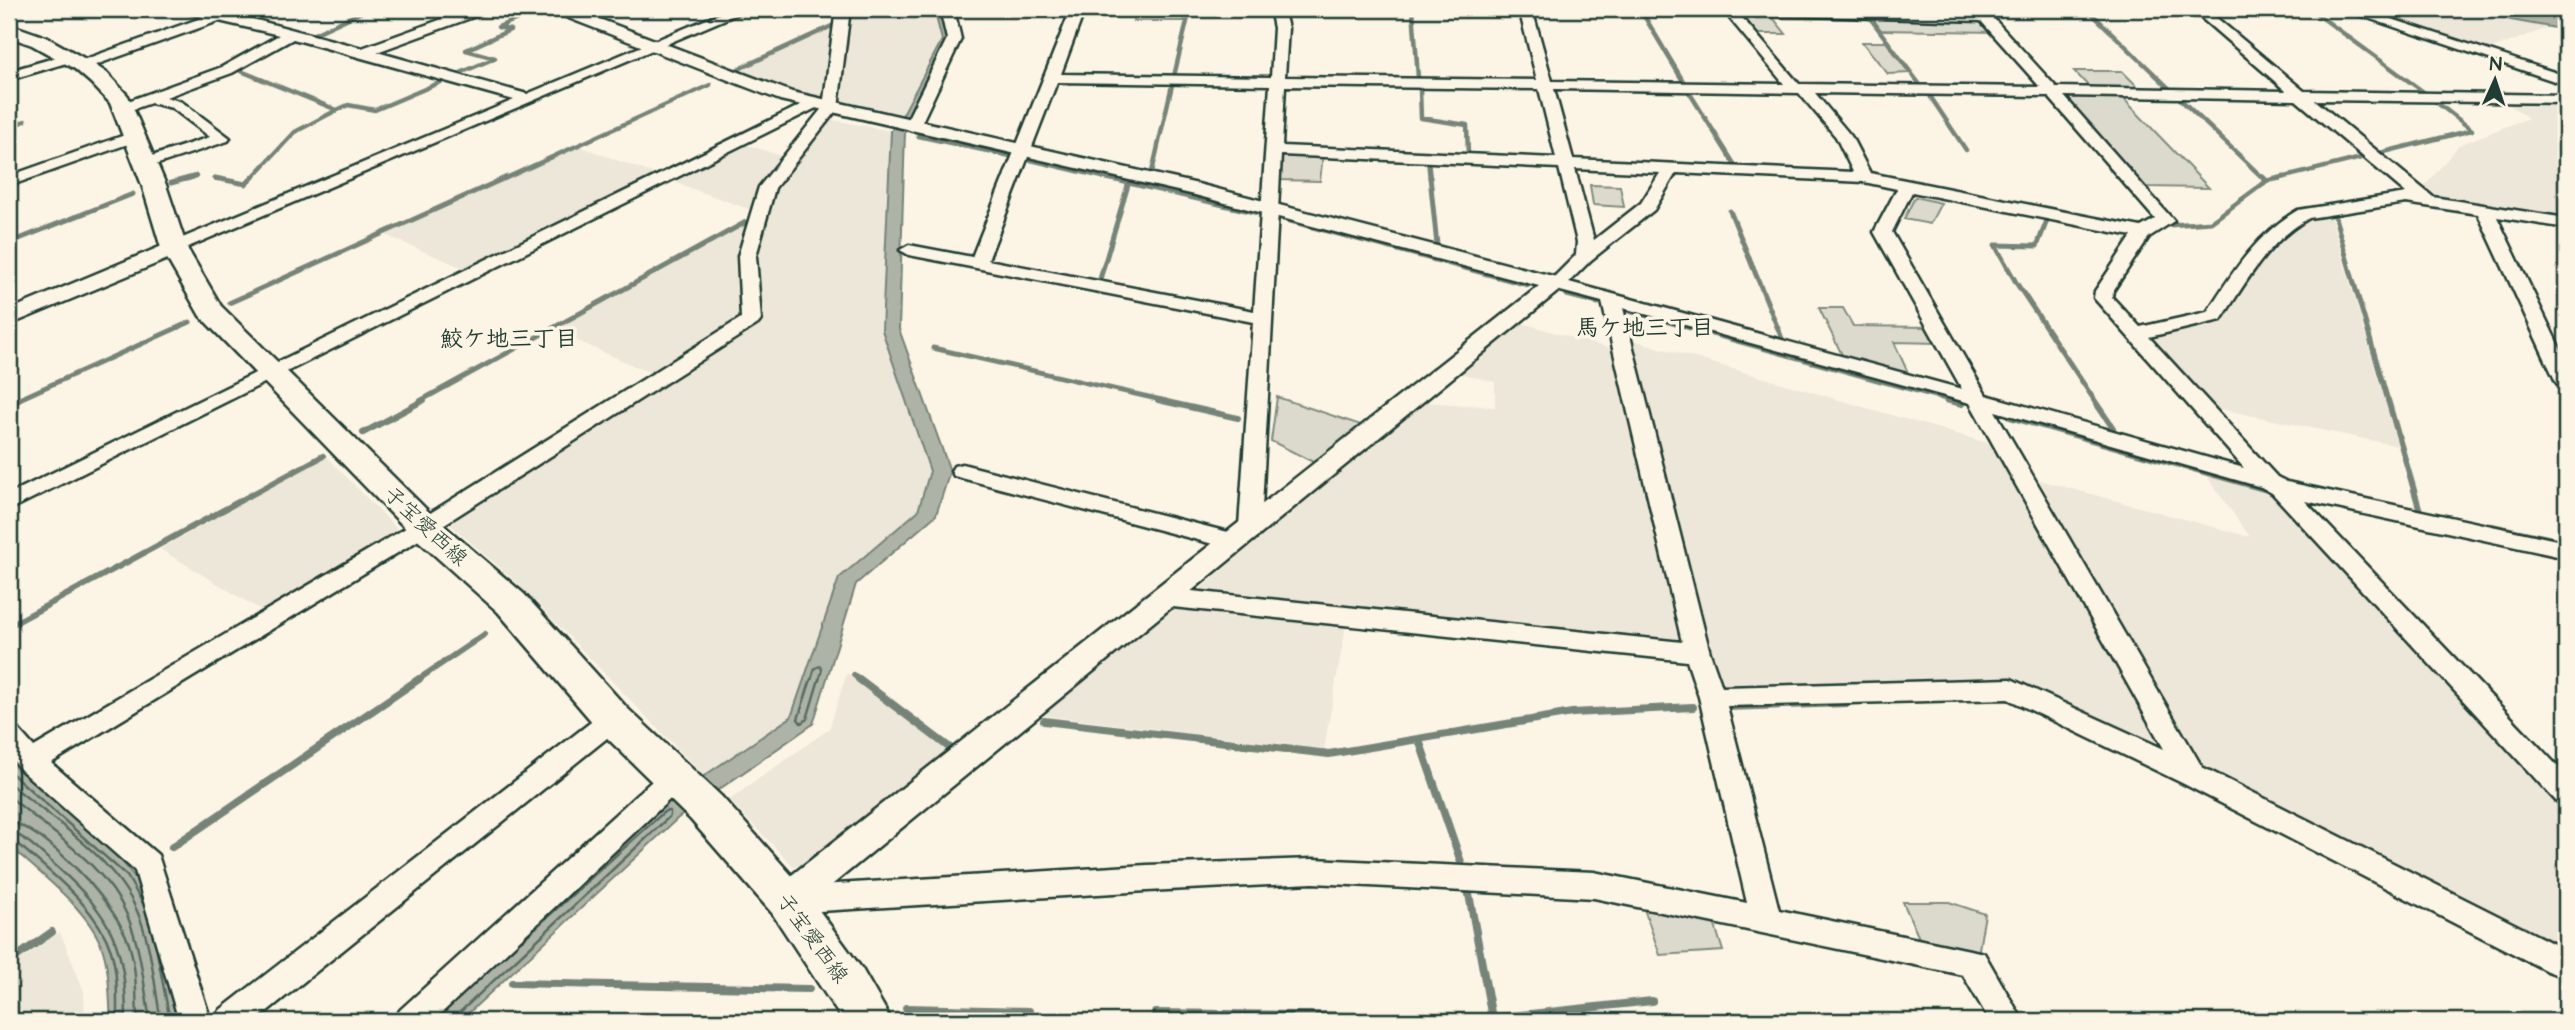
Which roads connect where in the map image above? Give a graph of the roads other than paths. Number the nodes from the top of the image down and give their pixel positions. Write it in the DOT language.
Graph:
graph roads {
  1 [pos="189,9"];
  2 [pos="235,9"];
  3 [pos="482,9"];
  4 [pos="559,9"];
  5 [pos="742,9"];
  6 [pos="842,9"];
  7 [pos="947,9"];
  8 [pos="1078,9"];
  9 [pos="1277,9"];
  10 [pos="1526,9"];
  11 [pos="1729,9"];
  12 [pos="2198,9"];
  13 [pos="2348,9"];
  14 [pos="1982,13"];
  15 [pos="218,17"];
  16 [pos="9,30"];
  17 [pos="292,34"];
  18 [pos="653,46"];
  19 [pos="363,52"];
  20 [pos="75,61"];
  21 [pos="9,76"];
  22 [pos="1052,78"];
  23 [pos="1276,81"];
  24 [pos="2566,81"];
  25 [pos="1545,85"];
  26 [pos="1799,88"];
  27 [pos="2053,92"];
  28 [pos="2302,95"];
  29 [pos="151,98"];
  30 [pos="525,98"];
  31 [pos="2566,99"];
  32 [pos="822,106"];
  33 [pos="122,108"];
  34 [pos="903,124"];
  35 [pos="141,150"];
  36 [pos="1273,150"];
  37 [pos="1024,151"];
  38 [pos="1564,164"];
  39 [pos="1670,169"];
  40 [pos="1864,177"];
  41 [pos="9,181"];
  42 [pos="1907,186"];
  43 [pos="2429,201"];
  44 [pos="1269,208"];
  45 [pos="2485,210"];
  46 [pos="2566,223"];
  47 [pos="2143,233"];
  48 [pos="174,248"];
  49 [pos="909,250"];
  50 [pos="1585,257"];
  51 [pos="978,263"];
  52 [pos="1556,284"];
  53 [pos="1611,299"];
  54 [pos="9,318"];
  55 [pos="1262,318"];
  56 [pos="2135,334"];
  57 [pos="270,373"];
  58 [pos="2566,382"];
  59 [pos="1977,399"];
  60 [pos="962,471"];
  61 [pos="2275,485"];
  62 [pos="9,503"];
  63 [pos="424,527"];
  64 [pos="1241,533"];
  65 [pos="2566,550"];
  66 [pos="1163,597"];
  67 [pos="1697,653"];
  68 [pos="1712,697"];
  69 [pos="613,719"];
  70 [pos="9,737"];
  71 [pos="31,762"];
  72 [pos="2192,775"];
  73 [pos="673,779"];
  74 [pos="2566,793"];
  75 [pos="787,900"];
  76 [pos="1766,919"];
  77 [pos="2566,960"];
  78 [pos="195,1021"];
  79 [pos="230,1021"];
  80 [pos="411,1021"];
  81 [pos="869,1021"];
  82 [pos="2007,1021"];
  1 -- 15 [label="street"];
  2 -- 15 [label="street"];
  3 -- 19 [label="street"];
  4 -- 18 [label="street"];
  5 -- 18 [label="street"];
  6 -- 32 [label="street"];
  7 -- 34 [label="street"];
  8 -- 22 [label="street"];
  9 -- 23 [label="street"];
  10 -- 25 [label="street"];
  11 -- 14 [label="street"];
  11 -- 26 [label="street"];
  12 -- 28 [label="street"];
  13 -- 24 [label="street"];
  14 -- 27 [label="street"];
  15 -- 17 [label="street"];
  15 -- 20 [label="street"];
  16 -- 20 [label="main road, 子宝愛西線"];
  17 -- 19 [label="street"];
  17 -- 29 [label="street"];
  18 -- 30 [label="street"];
  18 -- 32 [label="street"];
  19 -- 30 [label="street"];
  20 -- 21 [label="street"];
  20 -- 33 [label="main road, 子宝愛西線"];
  22 -- 23 [label="street"];
  22 -- 37 [label="street"];
  23 -- 25 [label="street"];
  23 -- 36 [label="street"];
  25 -- 26 [label="street"];
  25 -- 38 [label="street"];
  26 -- 27 [label="street"];
  26 -- 40 [label="street"];
  27 -- 28 [label="street"];
  27 -- 47 [label="street"];
  28 -- 31 [label="street"];
  28 -- 43 [label="street"];
  29 -- 33 [label="street"];
  29 -- 35 [label="street"];
  30 -- 48 [label="street"];
  32 -- 34 [label="street"];
  32 -- 57 [label="street"];
  32 -- 63 [label="street"];
  33 -- 35 [label="main road, 子宝愛西線"];
  34 -- 37 [label="street"];
  35 -- 41 [label="street"];
  35 -- 48 [label="main road, 子宝愛西線"];
  36 -- 38 [label="street"];
  36 -- 44 [label="street"];
  37 -- 44 [label="street"];
  37 -- 51 [label="street"];
  38 -- 39 [label="street"];
  38 -- 50 [label="street"];
  39 -- 40 [label="street"];
  39 -- 50 [label="street"];
  40 -- 42 [label="street"];
  42 -- 47 [label="street"];
  42 -- 59 [label="street"];
  43 -- 45 [label="street"];
  43 -- 56 [label="street"];
  44 -- 52 [label="street"];
  44 -- 55 [label="street"];
  45 -- 46 [label="street"];
  45 -- 58 [label="street"];
  47 -- 56 [label="street"];
  48 -- 54 [label="street"];
  48 -- 57 [label="main road, 子宝愛西線"];
  49 -- 51 [label="street"];
  50 -- 52 [label="street"];
  51 -- 55 [label="street"];
  52 -- 53 [label="street"];
  52 -- 64 [label="street"];
  53 -- 59 [label="street"];
  53 -- 67 [label="street"];
  55 -- 64 [label="street"];
  56 -- 61 [label="street"];
  57 -- 62 [label="street"];
  57 -- 63 [label="main road, 子宝愛西線"];
  59 -- 61 [label="street"];
  59 -- 72 [label="street"];
  60 -- 64 [label="street"];
  61 -- 65 [label="street"];
  61 -- 74 [label="street"];
  63 -- 69 [label="main road, 子宝愛西線"];
  63 -- 71 [label="street"];
  64 -- 66 [label="street"];
  66 -- 67 [label="street"];
  66 -- 75 [label="street"];
  67 -- 68 [label="street"];
  68 -- 72 [label="street"];
  68 -- 76 [label="street"];
  69 -- 73 [label="main road, 子宝愛西線"];
  69 -- 79 [label="street"];
  70 -- 71 [label="street"];
  71 -- 78 [label="street"];
  72 -- 77 [label="street"];
  73 -- 75 [label="main road, 子宝愛西線"];
  73 -- 80 [label="street"];
  75 -- 76 [label="street"];
  75 -- 81 [label="main road, 子宝愛西線"];
  76 -- 82 [label="street"];
}
